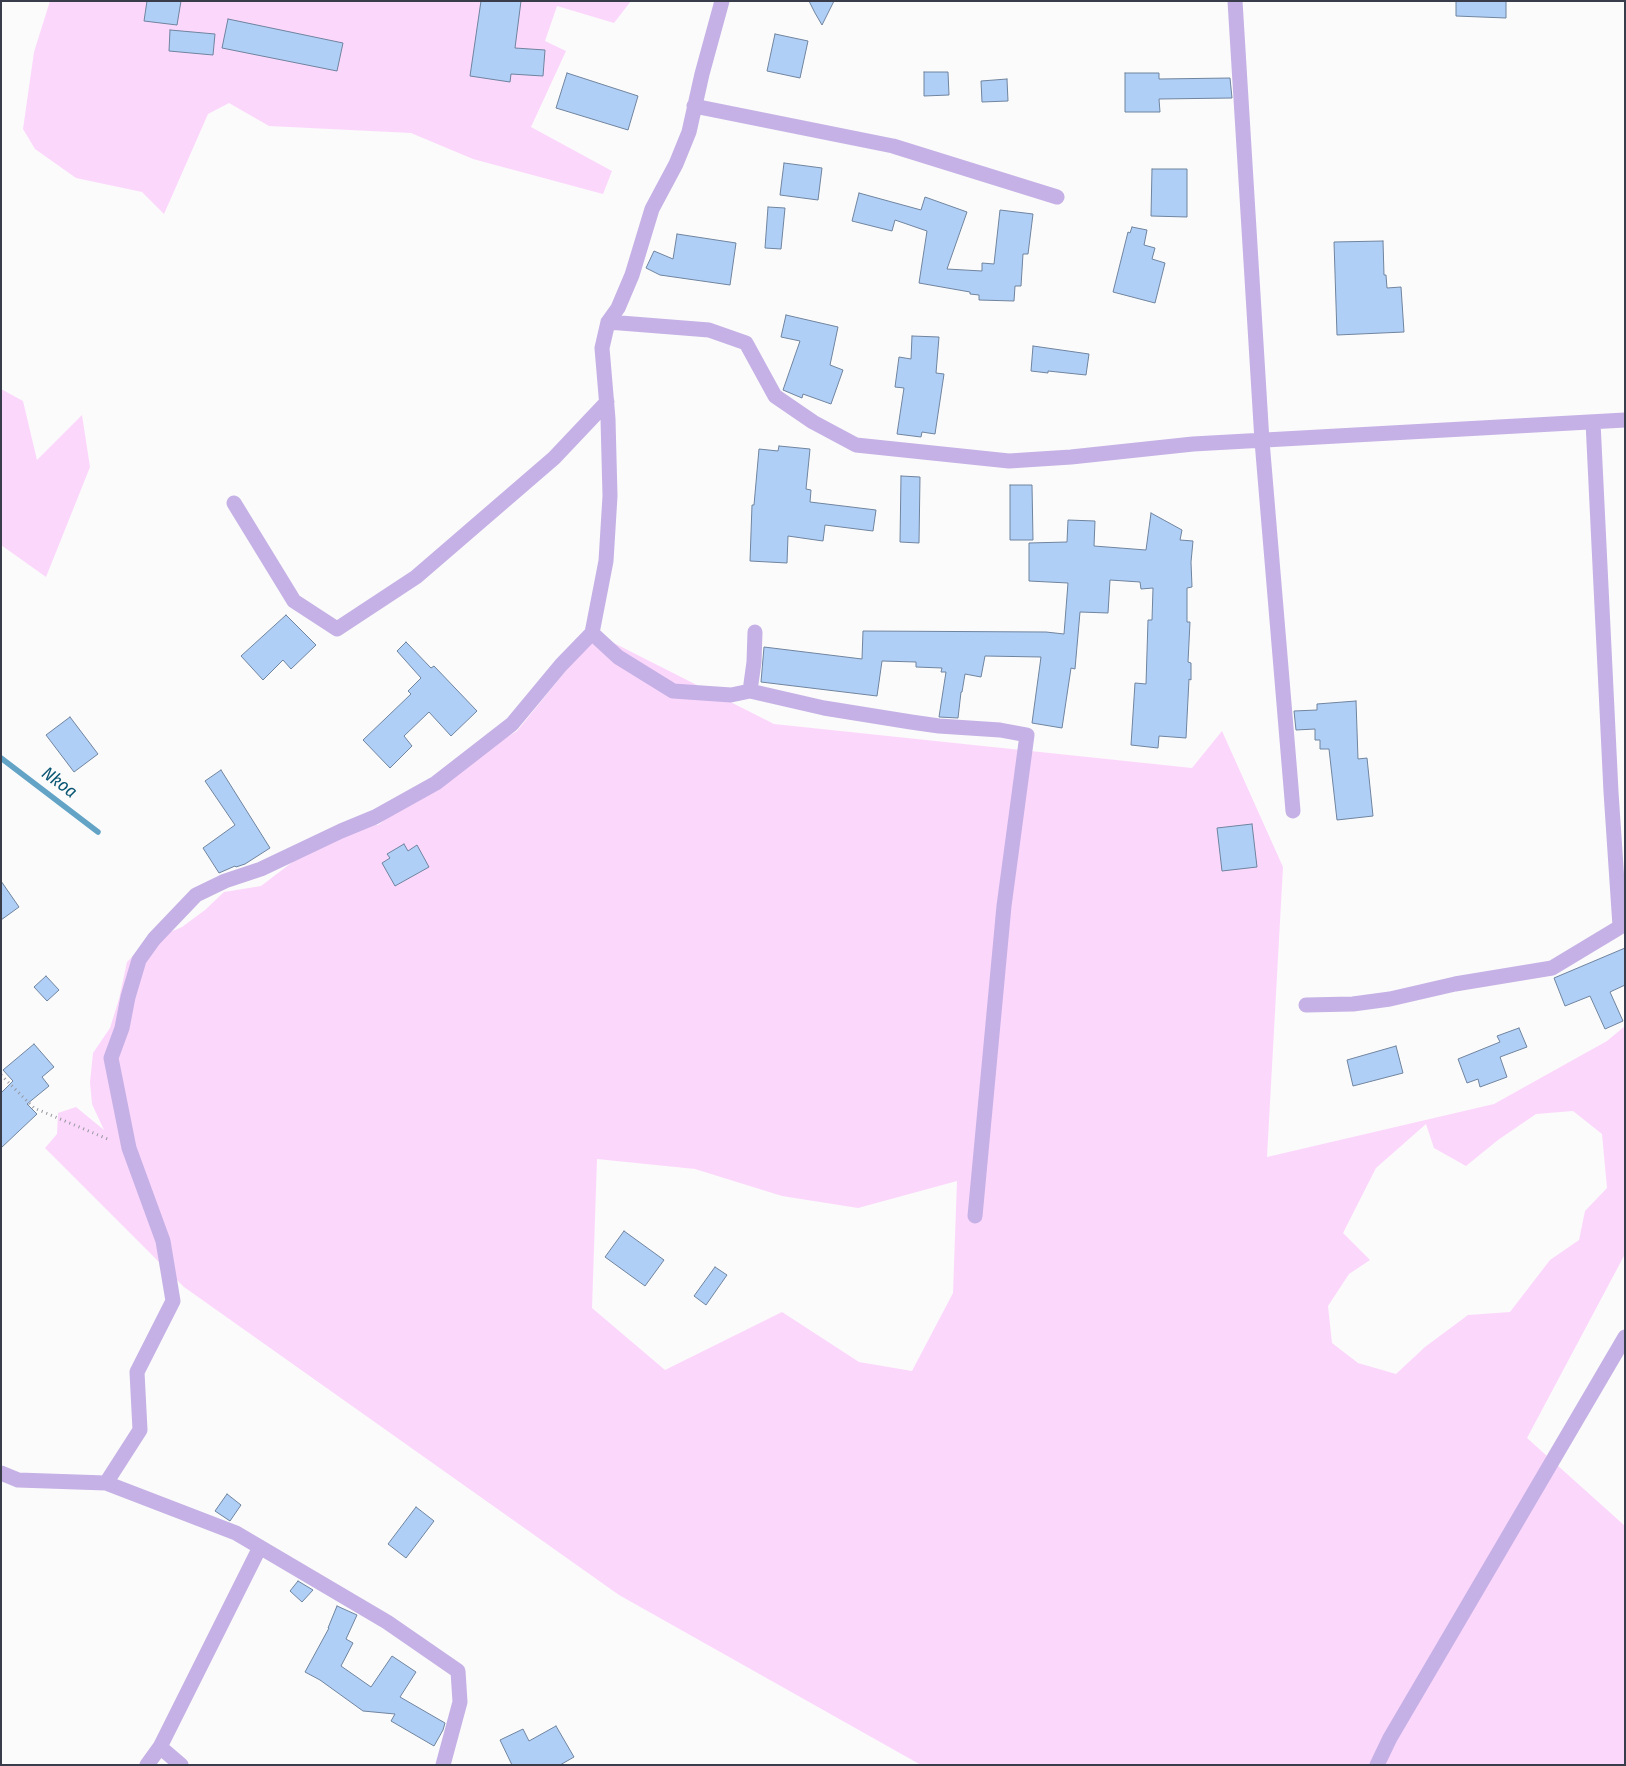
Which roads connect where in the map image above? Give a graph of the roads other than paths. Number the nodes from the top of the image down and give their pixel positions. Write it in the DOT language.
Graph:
graph roads {
  1 [pos="722,1"];
  2 [pos="1235,1"];
  3 [pos="694,106"];
  4 [pos="1057,197"];
  5 [pos="608,322"];
  6 [pos="606,402"];
  7 [pos="1625,420"];
  8 [pos="1593,422"];
  9 [pos="1262,441"];
  10 [pos="234,504"];
  11 [pos="755,632"];
  12 [pos="592,633"];
  13 [pos="750,691"];
  14 [pos="1293,811"];
  15 [pos="1623,925"];
  16 [pos="1306,1005"];
  17 [pos="975,1216"];
  18 [pos="1625,1337"];
  19 [pos="1,1473"];
  20 [pos="106,1483"];
  21 [pos="260,1547"];
  22 [pos="160,1747"];
  23 [pos="147,1765"];
  24 [pos="181,1765"];
  25 [pos="443,1765"];
  26 [pos="1377,1765"];
  1 -- 3 [label="street"];
  2 -- 9 [label="street"];
  3 -- 4 [label="street"];
  3 -- 5 [label="street"];
  5 -- 6 [label="street"];
  5 -- 9 [label="street"];
  6 -- 10 [label="street"];
  6 -- 12 [label="street"];
  7 -- 8 [label="street"];
  8 -- 9 [label="street"];
  8 -- 15 [label="street"];
  9 -- 14 [label="street"];
  11 -- 13 [label="street"];
  12 -- 13 [label="street"];
  12 -- 20 [label="street"];
  13 -- 17 [label="street"];
  15 -- 16 [label="street"];
  18 -- 26 [label="street"];
  19 -- 20 [label="street"];
  20 -- 21 [label="street"];
  21 -- 22 [label="street"];
  21 -- 25 [label="street"];
  22 -- 23 [label="street"];
  22 -- 24 [label="street"];
}
